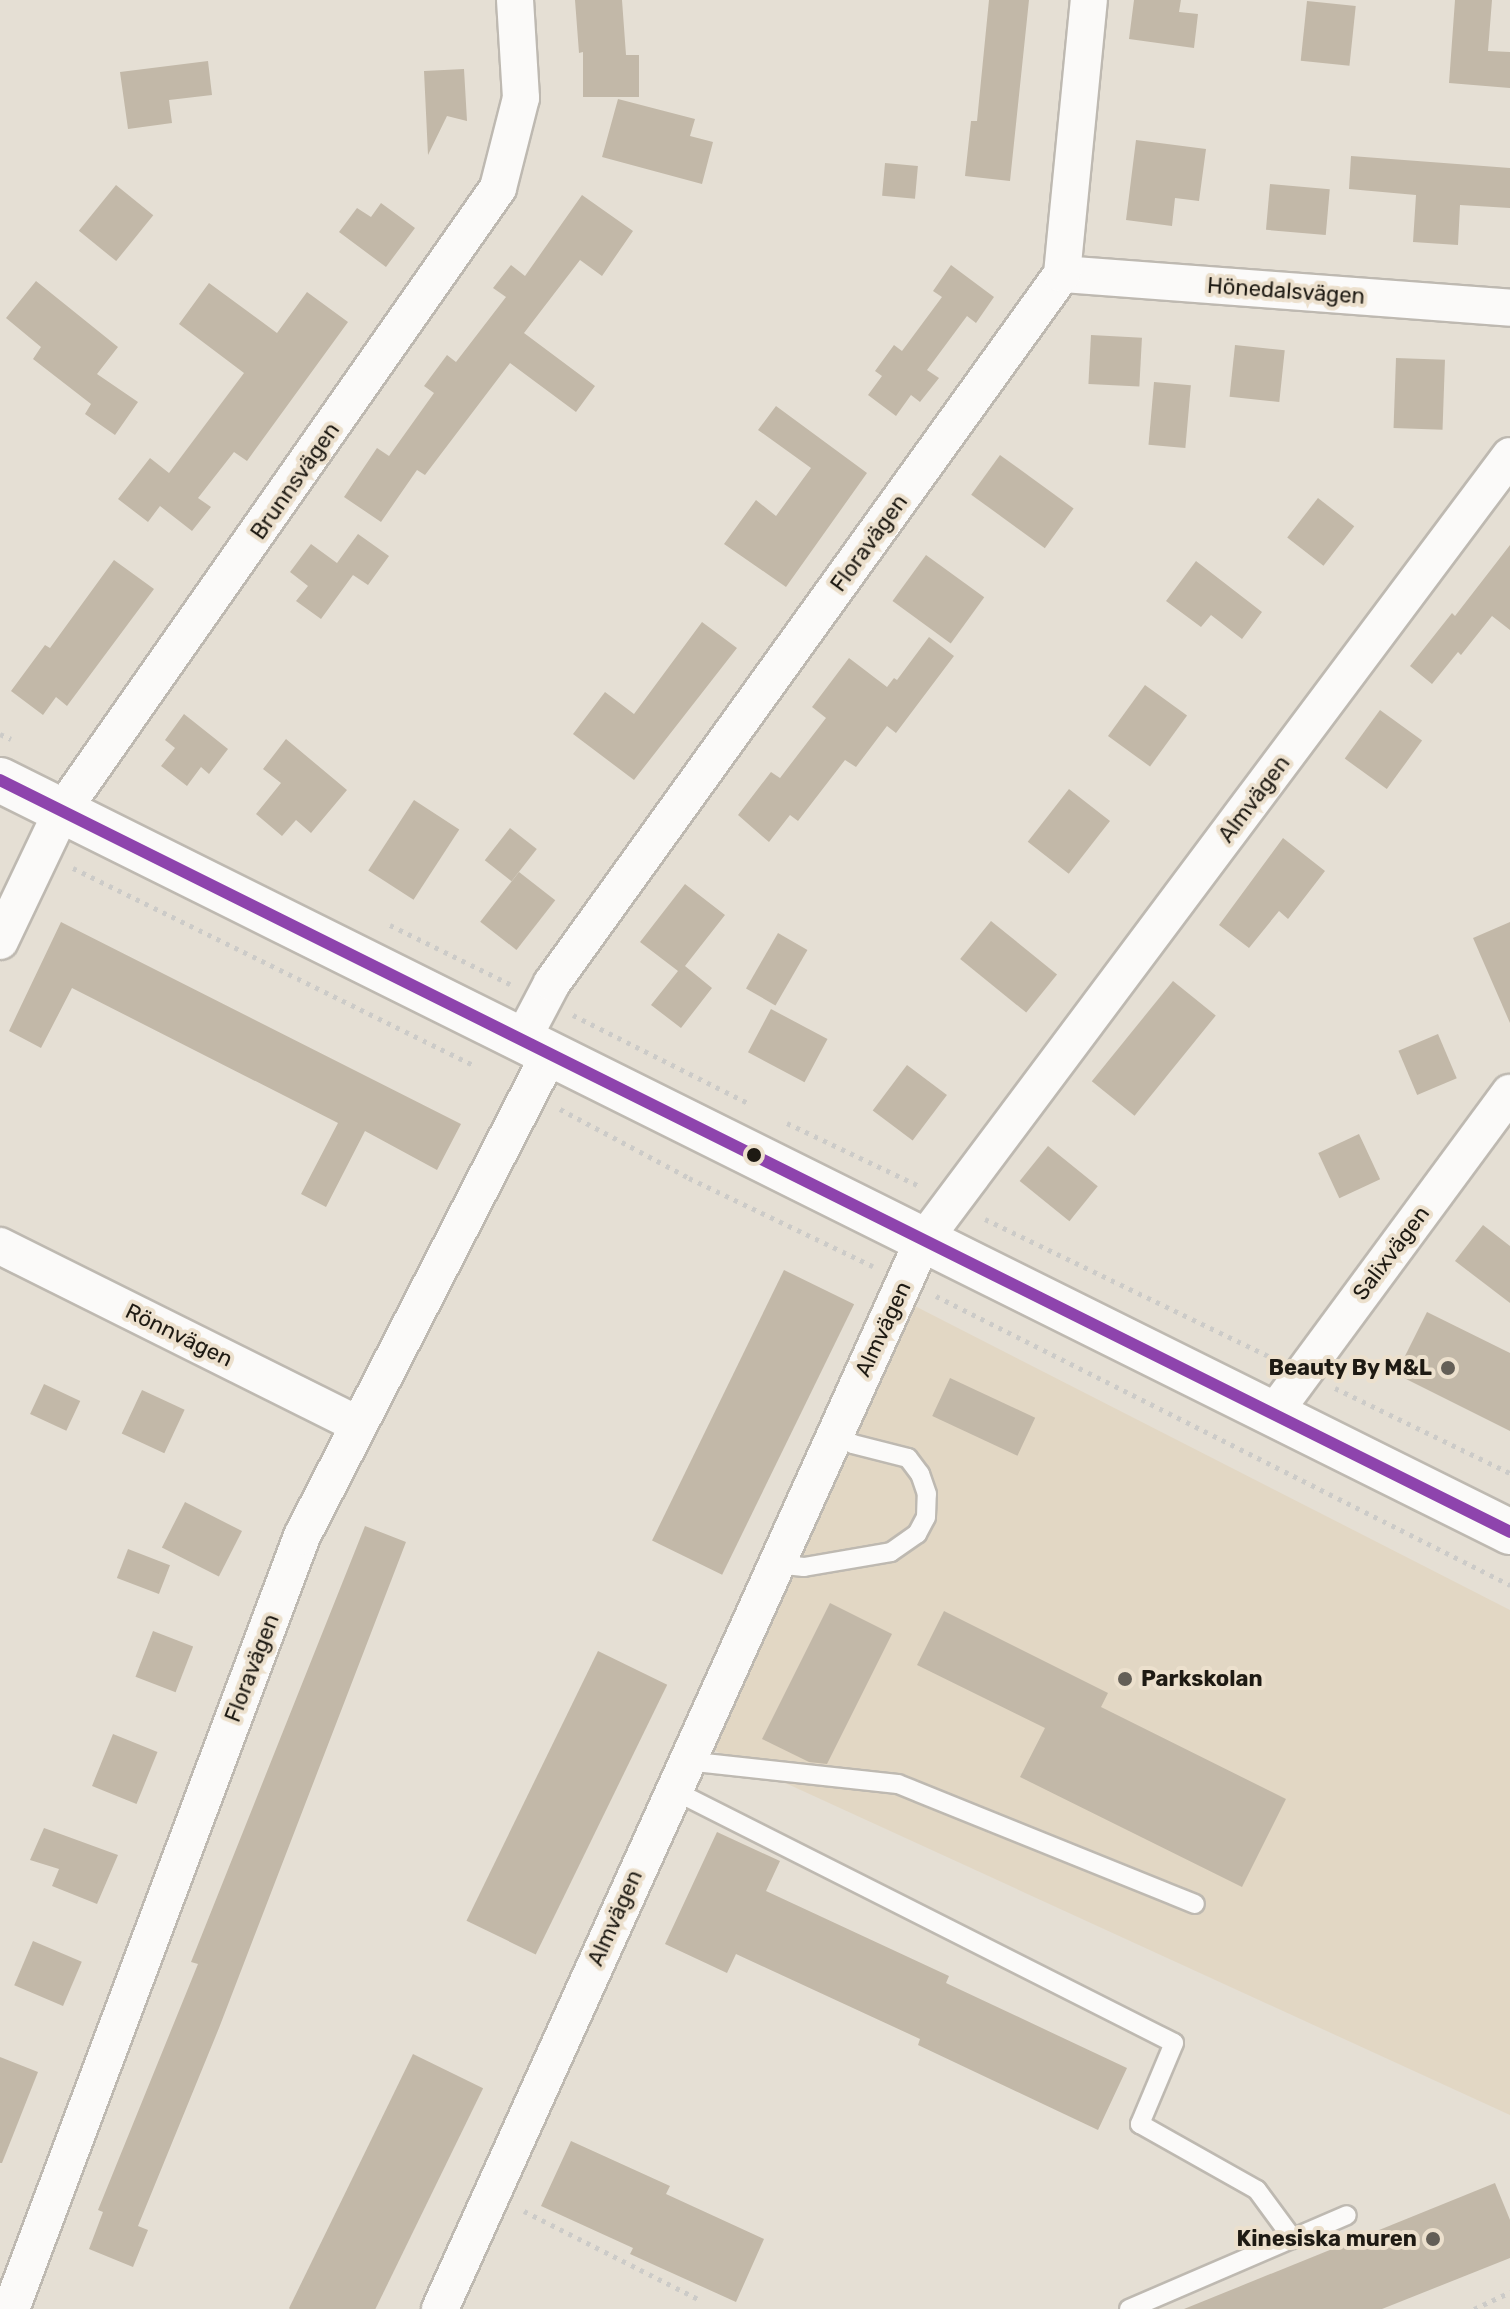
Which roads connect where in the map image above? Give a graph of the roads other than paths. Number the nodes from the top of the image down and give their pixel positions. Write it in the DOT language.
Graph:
graph roads {
  1 [pos="515,0"];
  2 [pos="1089,0"];
  3 [pos="1062,274"];
  4 [pos="1510,308"];
  5 [pos="1510,456"];
  6 [pos="12,763"];
  7 [pos="62,811"];
  8 [pos="0,941"];
  9 [pos="536,1046"];
  10 [pos="1510,1093"];
  11 [pos="923,1241"];
  12 [pos="0,1246"];
  13 [pos="1273,1414"];
  14 [pos="357,1424"];
  15 [pos="835,1435"];
  16 [pos="1510,1532"];
  17 [pos="776,1564"];
  18 [pos="680,1775"];
  19 [pos="1195,1904"];
  20 [pos="1347,2215"];
  21 [pos="1293,2239"];
  22 [pos="11,2309"];
  23 [pos="440,2309"];
  24 [pos="1129,2309"];
  1 -- 7 [label="street, Brunnsvägen"];
  2 -- 3 [label="street, Floravägen"];
  3 -- 4 [label="street, Hönedalsvägen"];
  3 -- 9 [label="street, Floravägen"];
  5 -- 11 [label="street, Almvägen"];
  6 -- 7 [label="street"];
  7 -- 8 [label="street, Brunnsvägen"];
  7 -- 9 [label="street"];
  9 -- 11 [label="street"];
  9 -- 14 [label="street, Floravägen"];
  10 -- 13 [label="street, Salixvägen"];
  11 -- 13 [label="street"];
  11 -- 15 [label="street, Almvägen"];
  12 -- 14 [label="street, Rönnvägen"];
  13 -- 16 [label="street"];
  14 -- 22 [label="street, Floravägen"];
  15 -- 17 [label="street, Almvägen"];
  15 -- 17 [label="lane"];
  17 -- 18 [label="street, Almvägen"];
  18 -- 19 [label="lane"];
  18 -- 21 [label="lane"];
  18 -- 23 [label="street, Almvägen"];
  20 -- 21 [label="lane"];
  21 -- 24 [label="lane"];
}
